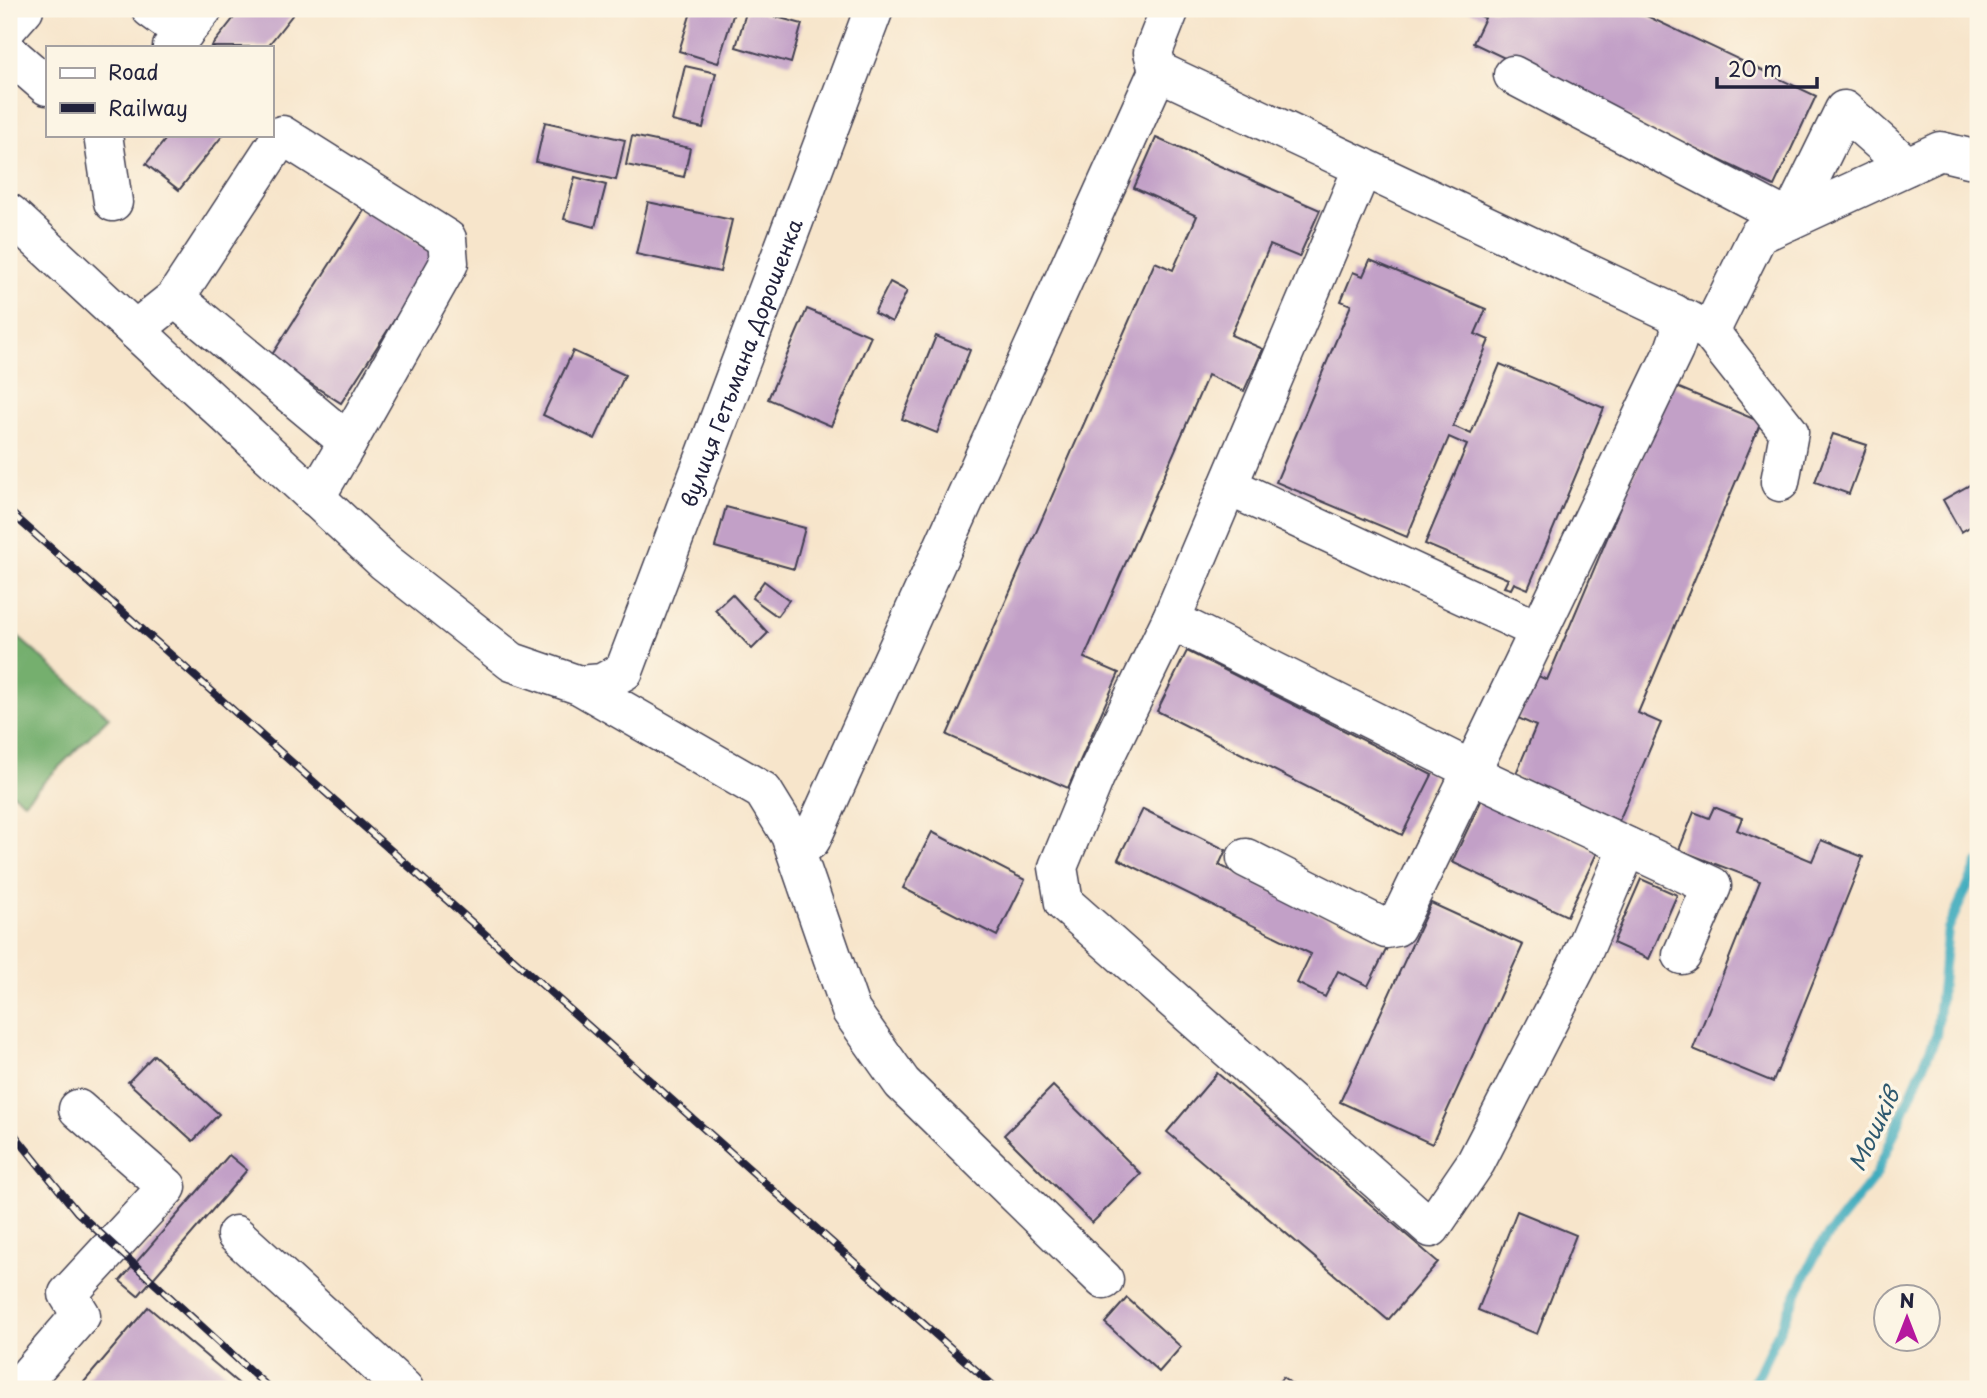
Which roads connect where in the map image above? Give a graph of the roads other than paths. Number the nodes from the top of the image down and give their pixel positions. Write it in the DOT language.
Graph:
graph roads {
  1 [pos="24,9"];
  2 [pos="151,9"];
  3 [pos="874,9"];
  4 [pos="1170,9"];
  5 [pos="9,26"];
  6 [pos="186,30"];
  7 [pos="9,54"];
  8 [pos="1158,71"];
  9 [pos="1513,75"];
  10 [pos="46,85"];
  11 [pos="103,136"];
  12 [pos="1969,158"];
  13 [pos="1907,166"];
  14 [pos="1363,167"];
  15 [pos="113,202"];
  16 [pos="9,213"];
  17 [pos="1790,220"];
  18 [pos="175,298"];
  19 [pos="1675,314"];
  20 [pos="135,330"];
  21 [pos="1710,332"];
  22 [pos="348,442"];
  23 [pos="1780,482"];
  24 [pos="1228,486"];
  25 [pos="315,498"];
  26 [pos="1171,620"];
  27 [pos="1538,629"];
  28 [pos="579,685"];
  29 [pos="1471,771"];
  30 [pos="1628,847"];
  31 [pos="796,851"];
  32 [pos="1246,858"];
  33 [pos="1682,955"];
  34 [pos="78,1109"];
  35 [pos="236,1235"];
  36 [pos="1104,1280"];
  37 [pos="17,1389"];
  38 [pos="404,1389"];
  1 -- 5 [label="street"];
  2 -- 6 [label="street"];
  3 -- 28 [label="street, вулиця Гетьмана Дорошенка"];
  4 -- 8 [label="street"];
  7 -- 10 [label="street"];
  8 -- 14 [label="street"];
  8 -- 31 [label="street"];
  9 -- 17 [label="street"];
  11 -- 15 [label="street"];
  12 -- 13 [label="street"];
  13 -- 17 [label="street"];
  13 -- 17 [label="street"];
  14 -- 19 [label="street"];
  14 -- 24 [label="street"];
  16 -- 20 [label="street"];
  17 -- 21 [label="street"];
  18 -- 20 [label="street"];
  18 -- 22 [label="street"];
  18 -- 22 [label="street"];
  19 -- 21 [label="street"];
  19 -- 27 [label="street"];
  20 -- 25 [label="street"];
  21 -- 23 [label="street"];
  22 -- 25 [label="street"];
  24 -- 26 [label="street"];
  24 -- 27 [label="street"];
  25 -- 28 [label="street"];
  26 -- 29 [label="street"];
  26 -- 30 [label="street"];
  27 -- 29 [label="street"];
  28 -- 31 [label="street"];
  29 -- 30 [label="street"];
  29 -- 32 [label="street"];
  30 -- 33 [label="street"];
  31 -- 36 [label="street"];
  34 -- 37 [label="street"];
  35 -- 38 [label="street"];
}
